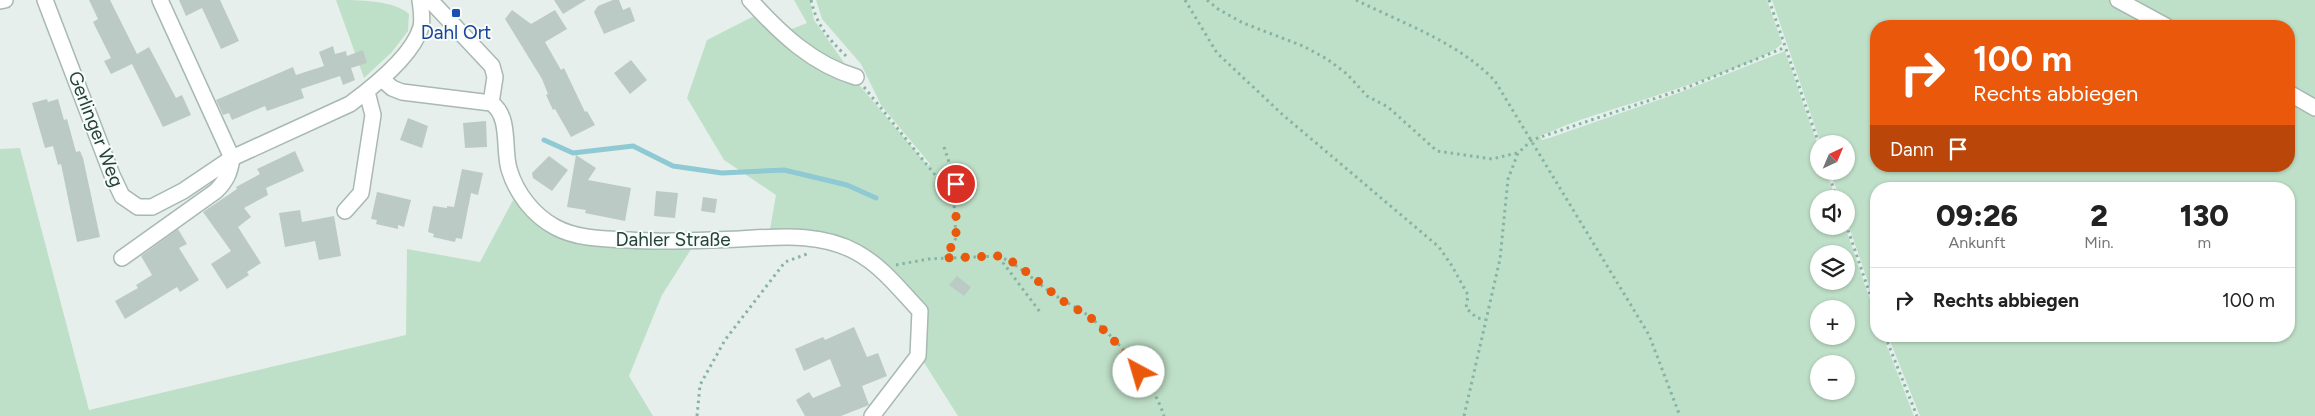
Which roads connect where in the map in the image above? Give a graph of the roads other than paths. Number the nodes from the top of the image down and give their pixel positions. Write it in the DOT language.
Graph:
graph roads {
  1 [pos="4,0"];
  2 [pos="45,0"];
  3 [pos="160,0"];
  4 [pos="420,0"];
  5 [pos="430,0"];
  6 [pos="750,0"];
  7 [pos="2118,0"];
  8 [pos="0,1"];
  9 [pos="2155,20"];
  10 [pos="856,76"];
  11 [pos="382,79"];
  12 [pos="367,92"];
  13 [pos="2295,96"];
  14 [pos="491,103"];
  15 [pos="2315,108"];
  16 [pos="232,158"];
  17 [pos="345,211"];
  18 [pos="122,258"];
  19 [pos="872,416"];
  1 -- 8 [label="street"];
  2 -- 16 [label="street, Gerlinger Weg"];
  3 -- 16 [label="street"];
  4 -- 11 [label="street, Gerlinger Weg"];
  5 -- 14 [label="street"];
  6 -- 10 [label="street"];
  7 -- 9 [label="street"];
  11 -- 12 [label="street, Gerlinger Weg"];
  11 -- 14 [label="street"];
  12 -- 16 [label="street, Gerlinger Weg"];
  12 -- 17 [label="street"];
  13 -- 15 [label="street"];
  14 -- 19 [label="street, Dahler Straße"];
  16 -- 18 [label="street"];
}
